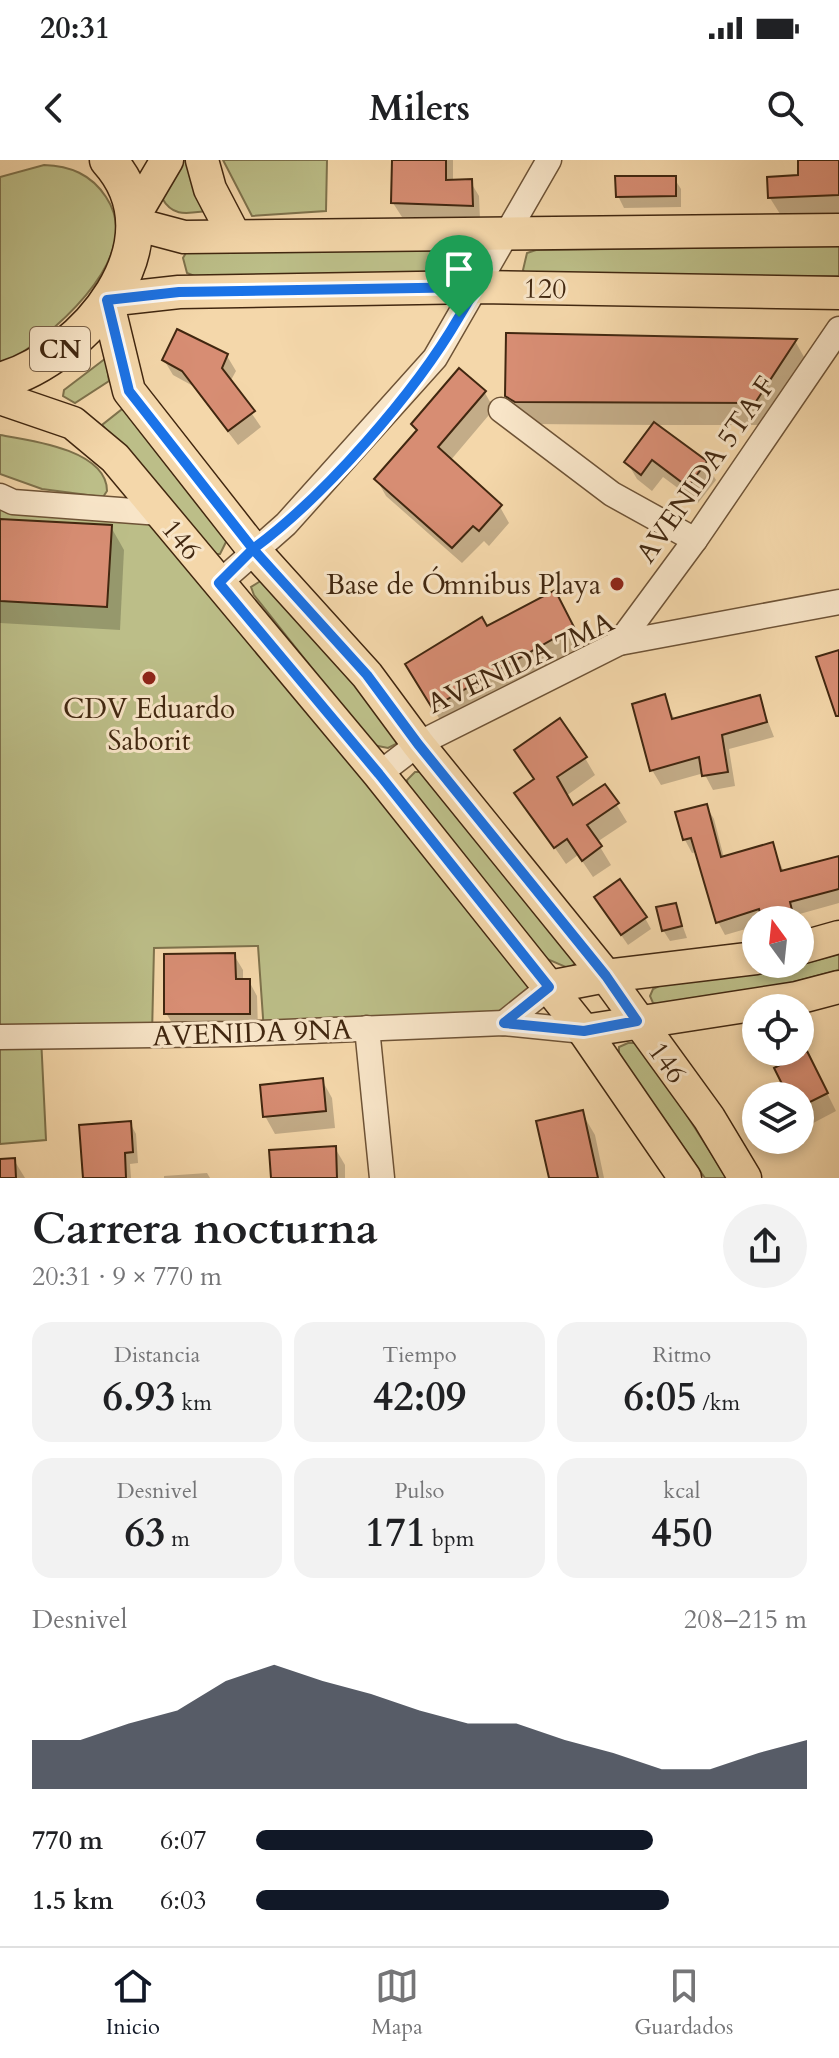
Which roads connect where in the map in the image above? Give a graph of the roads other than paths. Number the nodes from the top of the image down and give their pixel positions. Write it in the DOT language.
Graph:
graph roads {
  1 [pos="167,160"];
  2 [pos="202,160"];
  3 [pos="549,160"];
  4 [pos="115,163"];
  5 [pos="135,220"];
  6 [pos="839,230"];
  7 [pos="507,234"];
  8 [pos="234,235"];
  9 [pos="477,287"];
  10 [pos="839,293"];
  11 [pos="107,300"];
  12 [pos="839,329"];
  13 [pos="0,381"];
  14 [pos="0,398"];
  15 [pos="501,410"];
  16 [pos="0,496"];
  17 [pos="160,513"];
  18 [pos="695,540"];
  19 [pos="253,549"];
  20 [pos="219,583"];
  21 [pos="839,602"];
  22 [pos="619,643"];
  23 [pos="418,744"];
  24 [pos="379,774"];
  25 [pos="839,937"];
  26 [pos="814,944"];
  27 [pos="742,960"];
  28 [pos="606,976"];
  29 [pos="549,987"];
  30 [pos="839,987"];
  31 [pos="637,1021"];
  32 [pos="504,1023"];
  33 [pos="367,1028"];
  34 [pos="584,1031"];
  35 [pos="0,1037"];
  36 [pos="382,1178"];
  37 [pos="685,1178"];
  38 [pos="745,1178"];
  1 -- 5 [label="main road"];
  2 -- 8 [label="main road"];
  3 -- 7 [label="street"];
  4 -- 5 [label="highway"];
  5 -- 8 [label="main road, 120"];
  5 -- 11 [label="highway, CN"];
  6 -- 7 [label="main road, 120"];
  7 -- 8 [label="main road, 120"];
  7 -- 9 [label="street"];
  9 -- 10 [label="main road, 120"];
  9 -- 11 [label="main road, 120"];
  9 -- 19 [label="street"];
  11 -- 13 [label="highway, CN"];
  11 -- 19 [label="main road, 146"];
  12 -- 18 [label="street, AVENIDA 5TA F"];
  14 -- 17 [label="main road, 146"];
  15 -- 18 [label="street"];
  16 -- 17 [label="street"];
  17 -- 20 [label="main road, 146"];
  18 -- 22 [label="street, AVENIDA 5TA F"];
  19 -- 20 [label="street"];
  19 -- 23 [label="main road, 146"];
  20 -- 24 [label="main road, 146"];
  21 -- 22 [label="street, AVENIDA 7MA"];
  22 -- 23 [label="street, AVENIDA 7MA"];
  23 -- 24 [label="street, AVENIDA 7MA"];
  23 -- 28 [label="main road, 146"];
  24 -- 29 [label="main road, 146"];
  25 -- 26 [label="main road"];
  27 -- 28 [label="main road"];
  28 -- 29 [label="main road"];
  28 -- 31 [label="main road, 146"];
  29 -- 32 [label="street"];
  29 -- 34 [label="main road, 146"];
  30 -- 31 [label="main road, AVENIDA 9NA"];
  31 -- 34 [label="main road, AVENIDA 9NA"];
  31 -- 38 [label="main road, 146"];
  32 -- 33 [label="street, AVENIDA 9NA"];
  32 -- 34 [label="street, AVENIDA 9NA"];
  33 -- 35 [label="street, AVENIDA 9NA"];
  33 -- 36 [label="street"];
  34 -- 37 [label="main road, 146"];
}
